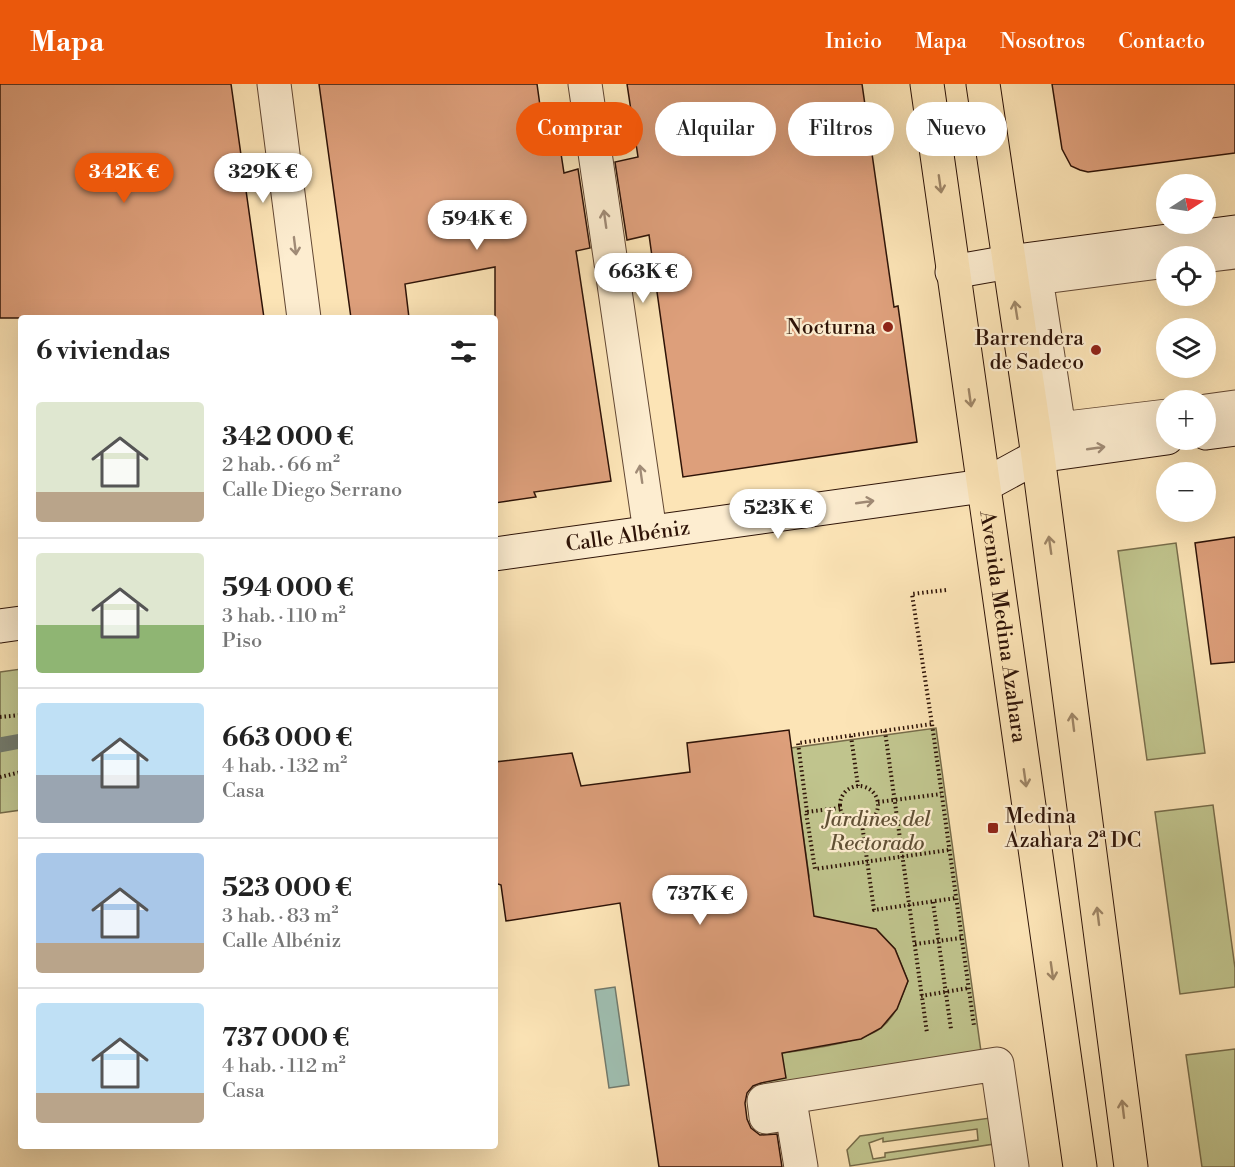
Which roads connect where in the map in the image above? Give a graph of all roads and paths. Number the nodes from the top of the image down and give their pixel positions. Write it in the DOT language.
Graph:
graph roads {
  1 [pos="274,84"];
  2 [pos="585,84"];
  3 [pos="927,84"];
  4 [pos="983,84"];
  5 [pos="1235,232"];
  6 [pos="1235,252"];
  7 [pos="1216,254"];
  8 [pos="1009,262"];
  9 [pos="1156,262"];
  10 [pos="952,272"];
  11 [pos="304,315"];
  12 [pos="1235,407"];
  13 [pos="1216,410"];
  14 [pos="1156,417"];
  15 [pos="1235,429"];
  16 [pos="1216,432"];
  17 [pos="1156,440"];
  18 [pos="1038,456"];
  19 [pos="983,486"];
  20 [pos="650,532"];
  21 [pos="498,554"];
  22 [pos="946,590"];
  23 [pos="18,623"];
  24 [pos="0,626"];
  25 [pos="18,715"];
  26 [pos="0,717"];
  27 [pos="932,724"];
  28 [pos="885,731"];
  29 [pos="850,735"];
  30 [pos="18,773"];
  31 [pos="0,777"];
  32 [pos="858,786"];
  33 [pos="941,794"];
  34 [pos="894,799"];
  35 [pos="878,802"];
  36 [pos="840,808"];
  37 [pos="807,812"];
  38 [pos="862,824"];
  39 [pos="949,850"];
  40 [pos="902,856"];
  41 [pos="868,862"];
  42 [pos="956,898"];
  43 [pos="933,902"];
  44 [pos="909,905"];
  45 [pos="961,938"];
  46 [pos="939,941"];
  47 [pos="915,944"];
  48 [pos="969,988"];
  49 [pos="946,992"];
  50 [pos="921,996"];
  51 [pos="974,1029"];
  52 [pos="951,1033"];
  53 [pos="932,1074"];
  54 [pos="801,1167"];
  55 [pos="1012,1167"];
  56 [pos="1080,1167"];
  57 [pos="1131,1167"];
  1 -- 11 [label="street, one-way"];
  20 -- 2 [label="street, one-way"];
  3 -- 10 [label="main road, Avenida Medina Azahara, one-way"];
  4 -- 8 [label="main road"];
  5 -- 8 [label="street"];
  6 -- 7 [label="street"];
  8 -- 10 [label="street"];
  18 -- 8 [label="main road, one-way"];
  9 -- 14 [label="street"];
  10 -- 19 [label="main road, Avenida Medina Azahara, one-way"];
  12 -- 13 [label="street"];
  15 -- 16 [label="street"];
  18 -- 17 [label="street, one-way"];
  18 -- 19 [label="street, Calle Albéniz"];
  57 -- 18 [label="main road, one-way"];
  20 -- 19 [label="street, Calle Albéniz, one-way"];
  19 -- 56 [label="main road, Avenida Medina Azahara, one-way"];
  20 -- 21 [label="street, Calle Albéniz"];
  22 -- 27 [label="path"];
  23 -- 24 [label="street"];
  25 -- 26 [label="path"];
  27 -- 28 [label="path"];
  27 -- 33 [label="path"];
  28 -- 29 [label="path"];
  28 -- 34 [label="path"];
  29 -- 32 [label="path"];
  29 -- 37 [label="path"];
  30 -- 31 [label="path"];
  32 -- 35 [label="path"];
  32 -- 36 [label="path"];
  33 -- 34 [label="path"];
  33 -- 39 [label="path"];
  34 -- 35 [label="path"];
  34 -- 40 [label="path"];
  35 -- 38 [label="path"];
  36 -- 37 [label="path"];
  36 -- 38 [label="path"];
  37 -- 41 [label="path"];
  38 -- 41 [label="path"];
  39 -- 40 [label="path"];
  39 -- 42 [label="path"];
  40 -- 41 [label="path"];
  40 -- 44 [label="path"];
  41 -- 44 [label="path"];
  42 -- 43 [label="path"];
  42 -- 45 [label="path"];
  43 -- 44 [label="path"];
  43 -- 46 [label="path"];
  44 -- 47 [label="path"];
  45 -- 46 [label="path"];
  45 -- 48 [label="path"];
  46 -- 47 [label="path"];
  46 -- 49 [label="path"];
  47 -- 50 [label="path"];
  48 -- 49 [label="path"];
  48 -- 51 [label="path"];
  49 -- 50 [label="path"];
  49 -- 52 [label="path"];
  50 -- 53 [label="path"];
  53 -- 54 [label="street"];
  53 -- 55 [label="street"];
}
